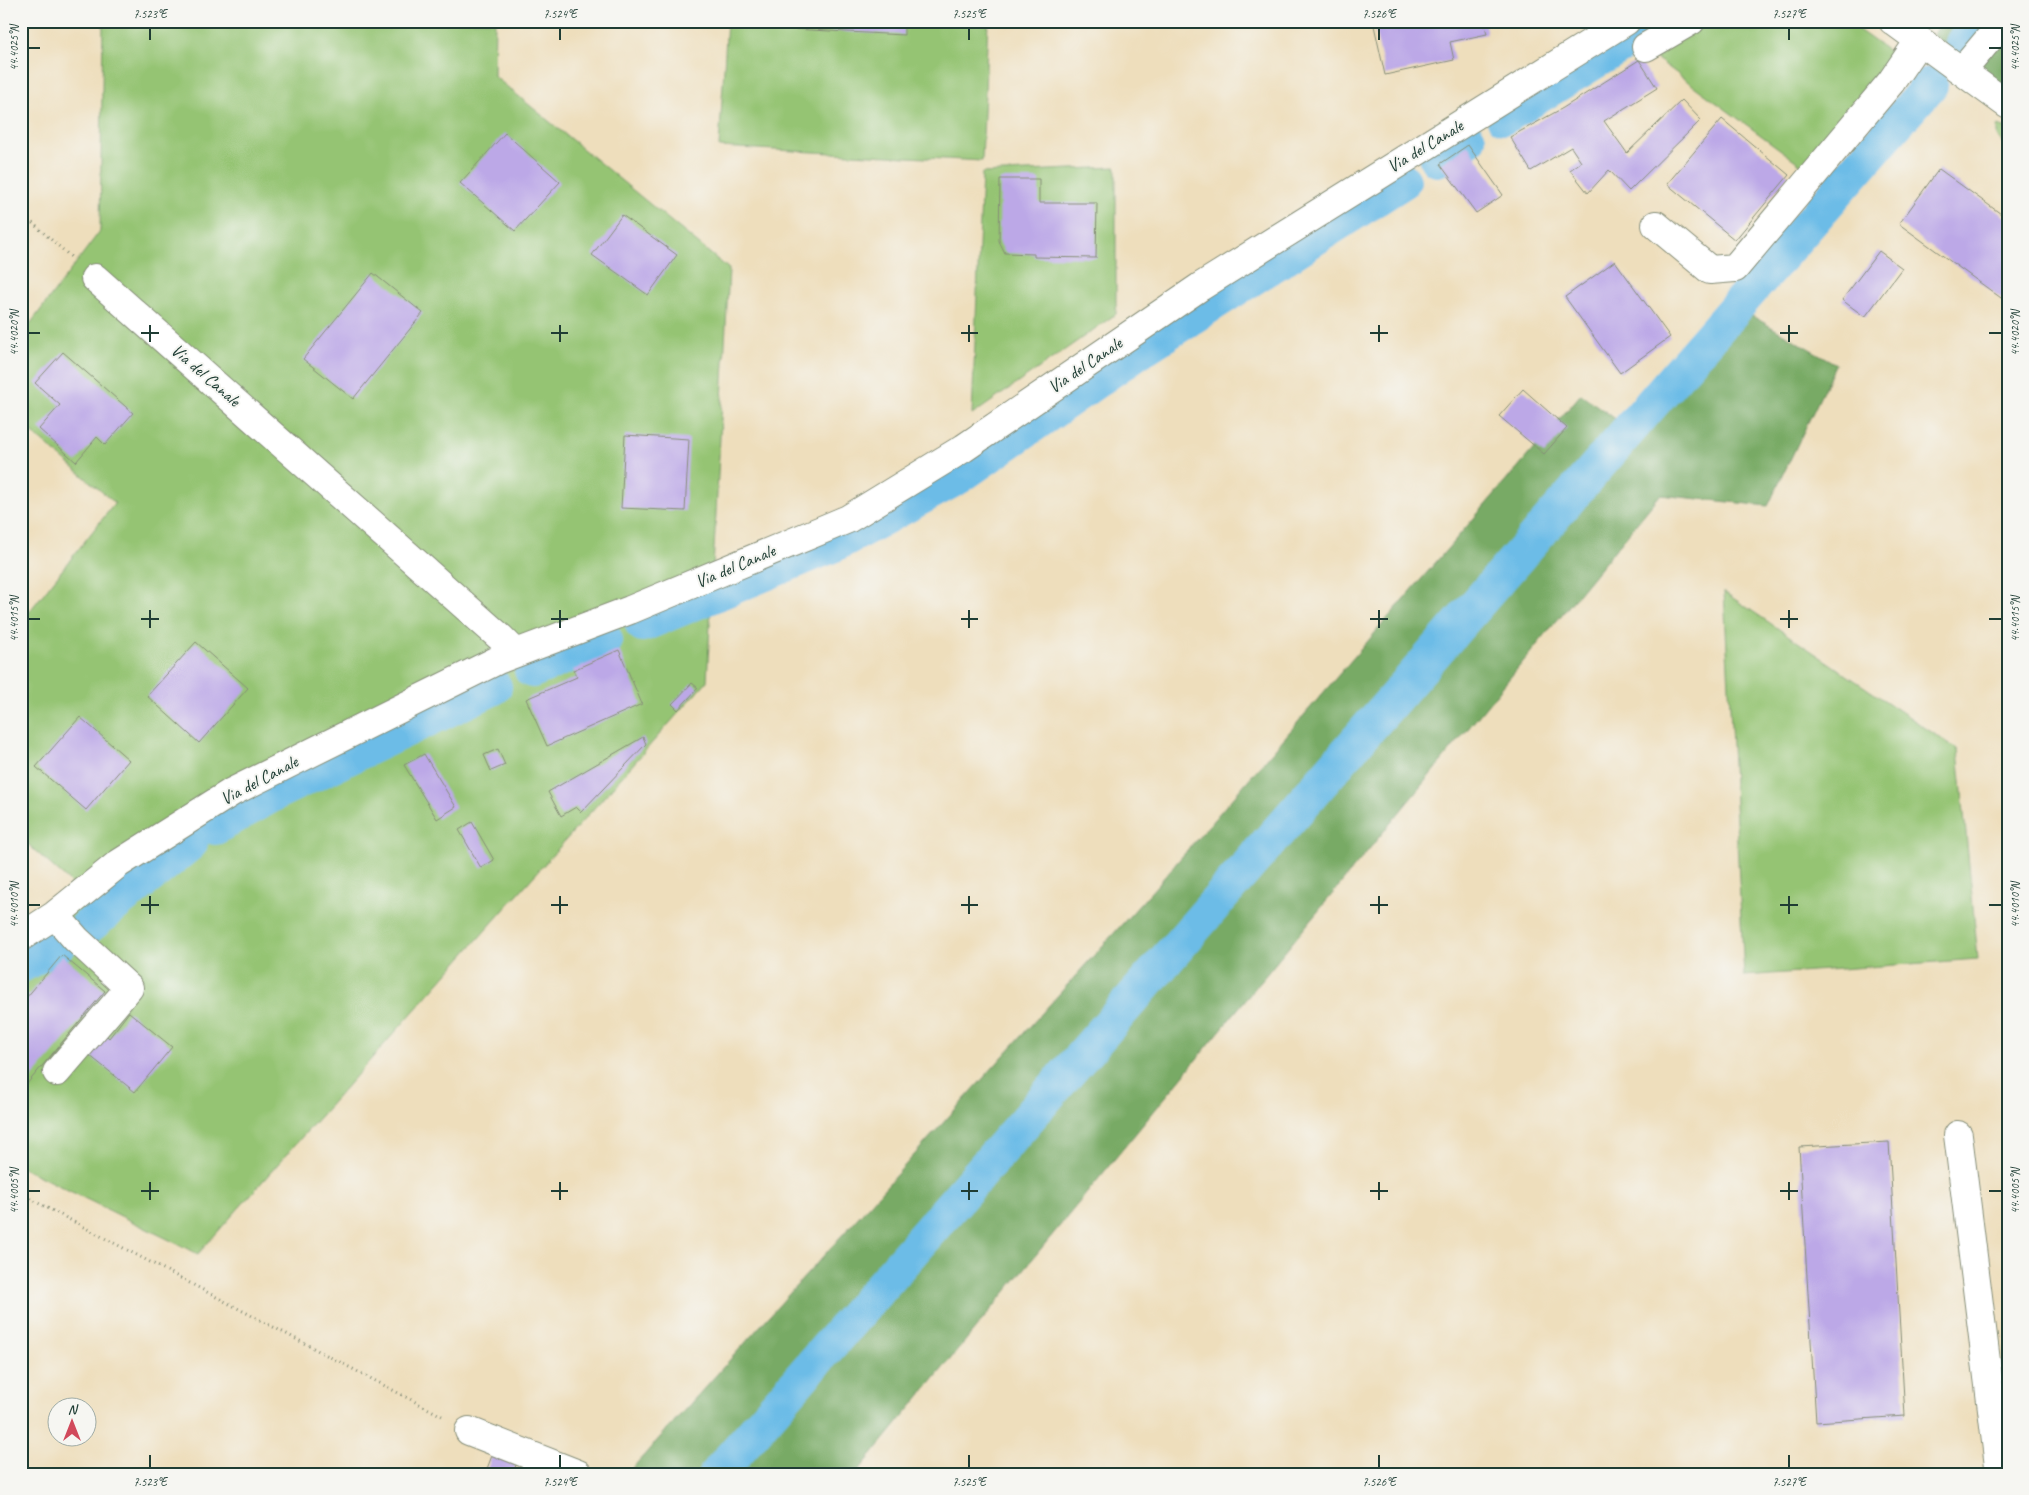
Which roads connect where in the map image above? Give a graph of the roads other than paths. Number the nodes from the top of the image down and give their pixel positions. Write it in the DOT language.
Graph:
graph roads {
  1 [pos="1626,21"];
  2 [pos="1691,21"];
  3 [pos="1892,21"];
  4 [pos="2004,21"];
  5 [pos="1919,41"];
  6 [pos="1646,47"];
  7 [pos="1962,71"];
  8 [pos="2008,105"];
  9 [pos="1656,225"];
  10 [pos="95,278"];
  11 [pos="516,653"];
  12 [pos="55,915"];
  13 [pos="21,937"];
  14 [pos="57,1072"];
  15 [pos="1958,1135"];
  16 [pos="469,1431"];
  17 [pos="578,1474"];
  18 [pos="2000,1474"];
  1 -- 11 [label="street, Via del Canale"];
  2 -- 6 [label="street"];
  3 -- 5 [label="street"];
  4 -- 7 [label="street"];
  5 -- 7 [label="street"];
  5 -- 9 [label="street"];
  7 -- 8 [label="street"];
  10 -- 11 [label="street, Via del Canale"];
  11 -- 12 [label="street, Via del Canale"];
  12 -- 13 [label="street, Via del Canale"];
  12 -- 14 [label="street"];
  15 -- 18 [label="street"];
  16 -- 17 [label="street"];
}
